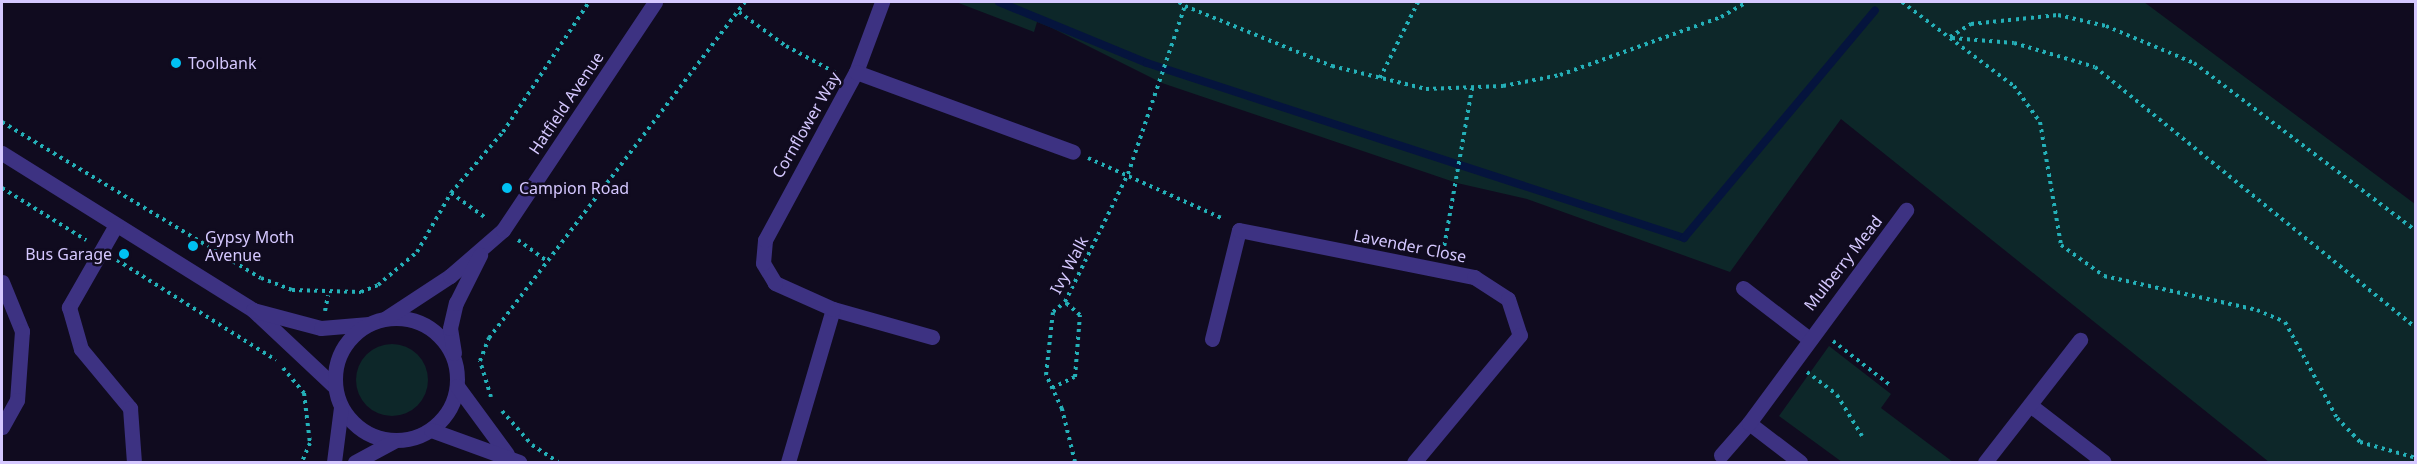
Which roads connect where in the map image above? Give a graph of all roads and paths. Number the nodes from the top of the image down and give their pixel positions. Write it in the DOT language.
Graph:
graph roads {
  1 [pos="589,2"];
  2 [pos="655,2"];
  3 [pos="745,2"];
  4 [pos="882,2"];
  5 [pos="1179,2"];
  6 [pos="1418,2"];
  7 [pos="1747,2"];
  8 [pos="1902,2"];
  9 [pos="1185,6"];
  10 [pos="739,12"];
  11 [pos="1950,38"];
  12 [pos="854,77"];
  13 [pos="1380,78"];
  14 [pos="1472,89"];
  15 [pos="2,122"];
  16 [pos="2,153"];
  17 [pos="1073,153"];
  18 [pos="1128,174"];
  19 [pos="2,188"];
  20 [pos="1906,210"];
  21 [pos="116,225"];
  22 [pos="1239,230"];
  23 [pos="2415,231"];
  24 [pos="483,249"];
  25 [pos="100,250"];
  26 [pos="1440,270"];
  27 [pos="2,282"];
  28 [pos="1743,288"];
  29 [pos="1065,302"];
  30 [pos="833,309"];
  31 [pos="253,310"];
  32 [pos="386,318"];
  33 [pos="369,324"];
  34 [pos="2415,328"];
  35 [pos="1812,333"];
  36 [pos="932,337"];
  37 [pos="1212,339"];
  38 [pos="2080,340"];
  39 [pos="1792,361"];
  40 [pos="455,363"];
  41 [pos="333,385"];
  42 [pos="1890,385"];
  43 [pos="457,386"];
  44 [pos="1052,388"];
  45 [pos="492,399"];
  46 [pos="2030,405"];
  47 [pos="341,407"];
  48 [pos="476,413"];
  49 [pos="1749,423"];
  50 [pos="2,427"];
  51 [pos="431,430"];
  52 [pos="1862,436"];
  53 [pos="394,441"];
  54 [pos="2415,452"];
  55 [pos="1721,455"];
  56 [pos="2408,456"];
  57 [pos="513,458"];
  58 [pos="2415,458"];
  59 [pos="135,462"];
  60 [pos="302,462"];
  61 [pos="334,462"];
  62 [pos="355,462"];
  63 [pos="558,462"];
  64 [pos="788,462"];
  65 [pos="1075,462"];
  66 [pos="1414,462"];
  67 [pos="1800,462"];
  68 [pos="1985,462"];
  69 [pos="2104,462"];
  1 -- 15 [label="path"];
  2 -- 24 [label="street, Hatfield Avenue"];
  3 -- 10 [label="path"];
  4 -- 12 [label="street"];
  5 -- 9 [label="path"];
  6 -- 13 [label="path"];
  7 -- 14 [label="path"];
  8 -- 11 [label="path"];
  9 -- 13 [label="path"];
  9 -- 18 [label="path, Ivy Walk"];
  10 -- 12 [label="path"];
  10 -- 45 [label="path"];
  11 -- 23 [label="path"];
  11 -- 34 [label="path"];
  11 -- 56 [label="path"];
  12 -- 17 [label="street, Cornflower Way"];
  12 -- 30 [label="street, Cornflower Way"];
  13 -- 14 [label="path"];
  14 -- 26 [label="path"];
  16 -- 21 [label="street"];
  17 -- 18 [label="path"];
  18 -- 22 [label="path"];
  18 -- 29 [label="path, Ivy Walk"];
  19 -- 25 [label="path"];
  20 -- 35 [label="street, Mulberry Mead"];
  21 -- 25 [label="street"];
  21 -- 31 [label="street"];
  22 -- 26 [label="street, Lavender Close"];
  22 -- 37 [label="street"];
  24 -- 32 [label="street, Hatfield Avenue"];
  24 -- 40 [label="street, Hatfield Avenue"];
  25 -- 59 [label="street"];
  25 -- 60 [label="path"];
  26 -- 66 [label="street, Lavender Close"];
  27 -- 50 [label="street"];
  28 -- 35 [label="street, Mulberry Mead"];
  29 -- 44 [label="path, Ivy Walk"];
  29 -- 44 [label="path"];
  30 -- 36 [label="street, Cornflower Way"];
  30 -- 64 [label="street"];
  31 -- 33 [label="street"];
  31 -- 41 [label="street"];
  32 -- 33 [label="street"];
  32 -- 40 [label="street"];
  33 -- 41 [label="street"];
  35 -- 39 [label="street, Mulberry Mead"];
  35 -- 42 [label="path"];
  38 -- 46 [label="street"];
  39 -- 49 [label="street, Mulberry Mead"];
  39 -- 52 [label="path"];
  40 -- 43 [label="street"];
  41 -- 47 [label="street"];
  43 -- 48 [label="street"];
  43 -- 51 [label="street"];
  44 -- 65 [label="path, Ivy Walk"];
  45 -- 48 [label="path"];
  45 -- 63 [label="path"];
  46 -- 68 [label="street"];
  46 -- 69 [label="street"];
  47 -- 53 [label="street"];
  47 -- 61 [label="street"];
  48 -- 57 [label="street"];
  49 -- 55 [label="street, Mulberry Mead"];
  49 -- 67 [label="street"];
  51 -- 53 [label="street"];
  51 -- 57 [label="street"];
  53 -- 62 [label="street"];
  54 -- 56 [label="path"];
  56 -- 58 [label="path"];
}
